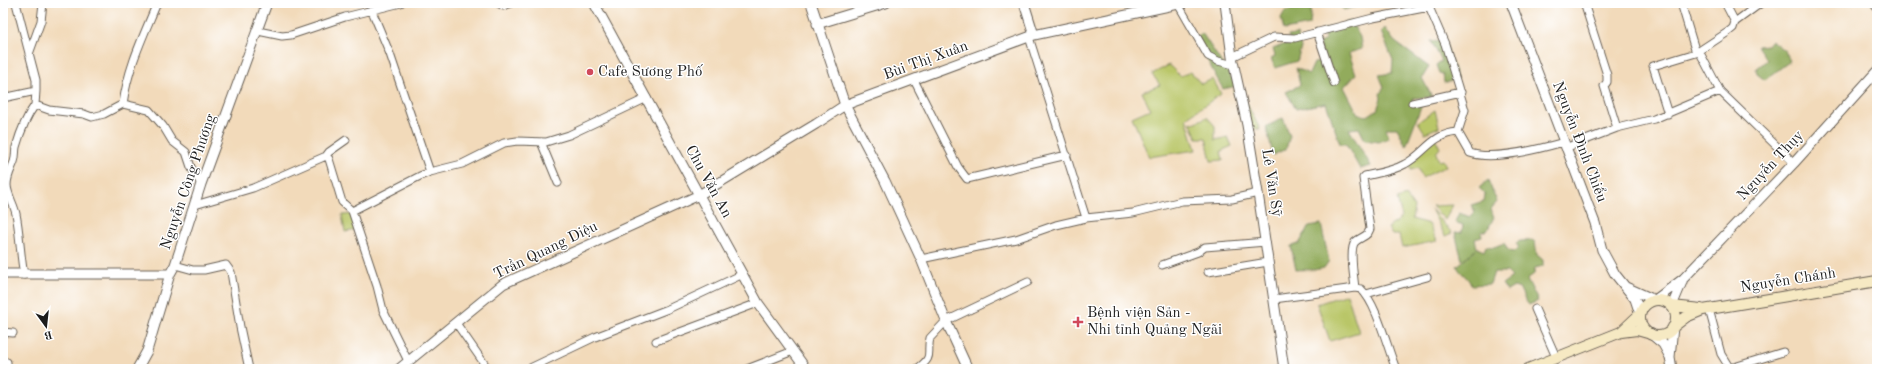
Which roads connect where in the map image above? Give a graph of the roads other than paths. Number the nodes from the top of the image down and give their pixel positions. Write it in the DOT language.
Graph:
graph roads {
  1 [pos="16,3"];
  2 [pos="43,3"];
  3 [pos="157,3"];
  4 [pos="267,3"];
  5 [pos="402,3"];
  6 [pos="498,3"];
  7 [pos="512,3"];
  8 [pos="594,3"];
  9 [pos="811,3"];
  10 [pos="886,3"];
  11 [pos="1024,3"];
  12 [pos="1225,3"];
  13 [pos="1511,3"];
  14 [pos="1584,3"];
  15 [pos="1681,3"];
  16 [pos="1725,3"];
  17 [pos="1761,3"];
  18 [pos="1873,3"];
  19 [pos="1180,4"];
  20 [pos="1423,5"];
  21 [pos="1157,6"];
  22 [pos="1877,8"];
  23 [pos="372,11"];
  24 [pos="1735,22"];
  25 [pos="817,24"];
  26 [pos="258,31"];
  27 [pos="1317,32"];
  28 [pos="1032,36"];
  29 [pos="1698,52"];
  30 [pos="29,54"];
  31 [pos="1233,61"];
  32 [pos="1877,71"];
  33 [pos="914,80"];
  34 [pos="1334,84"];
  35 [pos="36,91"];
  36 [pos="1720,91"];
  37 [pos="1460,92"];
  38 [pos="3,98"];
  39 [pos="647,98"];
  40 [pos="1412,103"];
  41 [pos="123,104"];
  42 [pos="35,105"];
  43 [pos="845,105"];
  44 [pos="1668,114"];
  45 [pos="1617,128"];
  46 [pos="1458,132"];
  47 [pos="346,140"];
  48 [pos="540,142"];
  49 [pos="1565,145"];
  50 [pos="1067,155"];
  51 [pos="326,156"];
  52 [pos="1794,163"];
  53 [pos="430,172"];
  54 [pos="558,183"];
  55 [pos="201,184"];
  56 [pos="1258,193"];
  57 [pos="699,195"];
  58 [pos="195,205"];
  59 [pos="352,210"];
  60 [pos="1086,218"];
  61 [pos="1266,242"];
  62 [pos="921,259"];
  63 [pos="1268,262"];
  64 [pos="1162,265"];
  65 [pos="175,266"];
  66 [pos="1208,272"];
  67 [pos="3,274"];
  68 [pos="24,274"];
  69 [pos="170,274"];
  70 [pos="744,274"];
  71 [pos="1427,277"];
  72 [pos="1683,279"];
  73 [pos="1877,281"];
  74 [pos="1028,282"];
  75 [pos="1626,287"];
  76 [pos="1355,288"];
  77 [pos="1366,294"];
  78 [pos="1274,299"];
  79 [pos="1655,300"];
  80 [pos="758,303"];
  81 [pos="1672,306"];
  82 [pos="1535,308"];
  83 [pos="1706,309"];
  84 [pos="1640,314"];
  85 [pos="946,321"];
  86 [pos="456,323"];
  87 [pos="1672,327"];
  88 [pos="3,332"];
  89 [pos="1621,332"];
  90 [pos="13,333"];
  91 [pos="1651,334"];
  92 [pos="656,341"];
  93 [pos="793,351"];
  94 [pos="1783,352"];
  95 [pos="1556,357"];
  96 [pos="1670,357"];
  97 [pos="408,361"];
  98 [pos="3,362"];
  99 [pos="7,369"];
  100 [pos="137,369"];
  101 [pos="249,369"];
  102 [pos="400,369"];
  103 [pos="488,369"];
  104 [pos="528,369"];
  105 [pos="747,369"];
  106 [pos="806,369"];
  107 [pos="917,369"];
  108 [pos="968,369"];
  109 [pos="1284,369"];
  110 [pos="1396,369"];
  111 [pos="1528,369"];
  112 [pos="1672,369"];
  1 -- 30 [label="street"];
  2 -- 30 [label="street"];
  3 -- 41 [label="street"];
  4 -- 26 [label="street, Nguyễn Công Phương"];
  5 -- 23 [label="street"];
  6 -- 7 [label="street"];
  8 -- 39 [label="street, Chu Văn An"];
  9 -- 25 [label="street"];
  10 -- 25 [label="street"];
  11 -- 28 [label="street"];
  12 -- 31 [label="street, Lê Văn Sỹ"];
  13 -- 49 [label="street, Nguyễn Đình Chiểu"];
  14 -- 45 [label="street"];
  15 -- 29 [label="street"];
  16 -- 24 [label="street"];
  17 -- 24 [label="street"];
  18 -- 22 [label="street"];
  19 -- 21 [label="street, Bùi Thị Xuân"];
  19 -- 31 [label="street"];
  20 -- 27 [label="street"];
  20 -- 37 [label="street"];
  21 -- 28 [label="street, Bùi Thị Xuân"];
  23 -- 26 [label="street"];
  23 -- 53 [label="street"];
  24 -- 29 [label="street"];
  25 -- 43 [label="street"];
  26 -- 55 [label="street, Nguyễn Công Phương"];
  27 -- 31 [label="street"];
  27 -- 34 [label="street"];
  28 -- 33 [label="street, Bùi Thị Xuân"];
  28 -- 50 [label="street"];
  29 -- 36 [label="street"];
  29 -- 44 [label="street"];
  30 -- 35 [label="street"];
  31 -- 56 [label="street, Lê Văn Sỹ"];
  32 -- 52 [label="street, Nguyễn Thụy"];
  33 -- 43 [label="street, Bùi Thị Xuân"];
  33 -- 50 [label="street"];
  35 -- 38 [label="street"];
  35 -- 42 [label="street"];
  36 -- 44 [label="street"];
  36 -- 52 [label="street"];
  37 -- 40 [label="street"];
  37 -- 46 [label="street"];
  39 -- 48 [label="street"];
  39 -- 57 [label="street, Chu Văn An"];
  41 -- 42 [label="street"];
  41 -- 55 [label="street"];
  42 -- 68 [label="street"];
  43 -- 57 [label="street, Bùi Thị Xuân"];
  43 -- 62 [label="street"];
  44 -- 45 [label="street"];
  45 -- 49 [label="street"];
  46 -- 49 [label="street"];
  46 -- 76 [label="street"];
  47 -- 51 [label="street"];
  48 -- 53 [label="street"];
  48 -- 54 [label="street"];
  49 -- 75 [label="street, Nguyễn Đình Chiểu"];
  50 -- 60 [label="street"];
  51 -- 58 [label="street"];
  51 -- 59 [label="street"];
  52 -- 72 [label="street, Nguyễn Thụy"];
  53 -- 59 [label="street"];
  55 -- 58 [label="street, Nguyễn Công Phương"];
  56 -- 60 [label="street"];
  56 -- 61 [label="street, Lê Văn Sỹ"];
  57 -- 70 [label="street, Chu Văn An"];
  57 -- 86 [label="street, Trần Quang Diệu"];
  58 -- 65 [label="street, Nguyễn Công Phương"];
  59 -- 97 [label="street"];
  60 -- 62 [label="street"];
  61 -- 63 [label="street, Lê Văn Sỹ"];
  61 -- 64 [label="street"];
  62 -- 85 [label="street"];
  63 -- 66 [label="street"];
  63 -- 78 [label="street, Lê Văn Sỹ"];
  65 -- 69 [label="street, Nguyễn Công Phương"];
  65 -- 101 [label="street"];
  67 -- 68 [label="street"];
  68 -- 69 [label="street"];
  69 -- 100 [label="street, Nguyễn Công Phương"];
  70 -- 80 [label="street, Chu Văn An"];
  70 -- 104 [label="street"];
  71 -- 77 [label="street"];
  72 -- 79 [label="street"];
  72 -- 81 [label="street"];
  73 -- 83 [label="main road, Nguyễn Chánh"];
  74 -- 85 [label="street"];
  75 -- 79 [label="street"];
  75 -- 84 [label="street, Nguyễn Đình Chiểu"];
  76 -- 77 [label="street"];
  76 -- 78 [label="street"];
  77 -- 110 [label="street"];
  78 -- 109 [label="street, Lê Văn Sỹ"];
  79 -- 81 [label="main road"];
  79 -- 84 [label="main road"];
  80 -- 92 [label="street"];
  80 -- 93 [label="street, Chu Văn An"];
  81 -- 83 [label="main road"];
  81 -- 87 [label="main road"];
  82 -- 95 [label="street"];
  83 -- 87 [label="main road"];
  83 -- 94 [label="street"];
  84 -- 89 [label="main road"];
  84 -- 91 [label="main road"];
  85 -- 107 [label="street"];
  85 -- 108 [label="street"];
  86 -- 97 [label="street, Trần Quang Diệu"];
  86 -- 103 [label="street"];
  87 -- 91 [label="main road"];
  87 -- 96 [label="street"];
  88 -- 90 [label="street"];
  89 -- 91 [label="main road"];
  89 -- 95 [label="main road"];
  91 -- 96 [label="street"];
  93 -- 105 [label="street"];
  93 -- 106 [label="street, Chu Văn An"];
  95 -- 111 [label="main road"];
  96 -- 112 [label="street"];
  97 -- 102 [label="street, Trần Quang Diệu"];
  98 -- 99 [label="street"];
}
